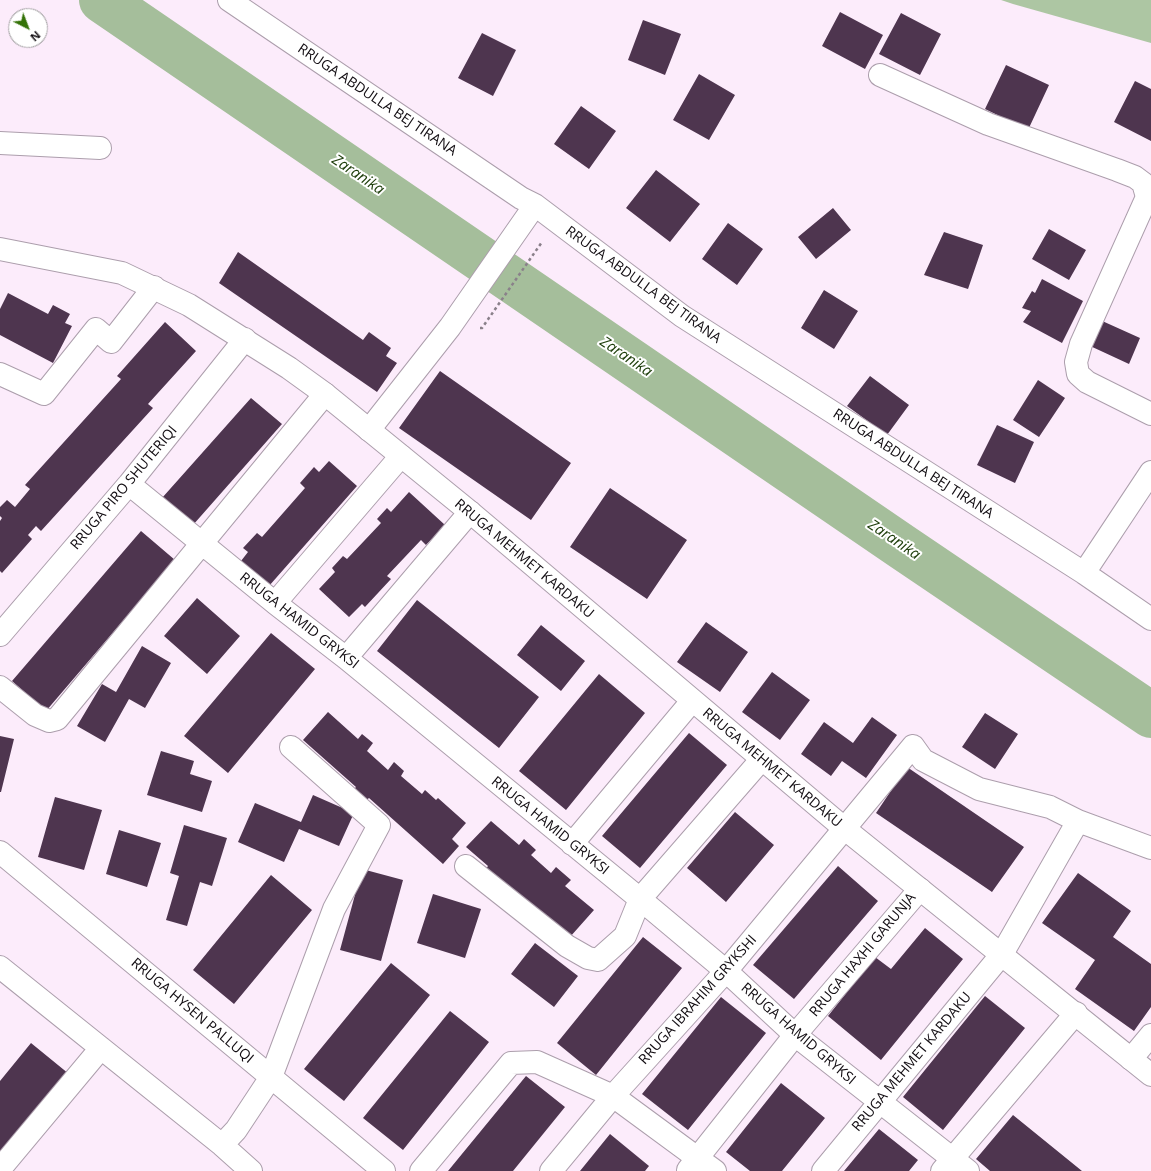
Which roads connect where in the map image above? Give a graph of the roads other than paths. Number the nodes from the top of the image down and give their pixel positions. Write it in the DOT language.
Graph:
graph roads {
  1 [pos="229,0"];
  2 [pos="880,75"];
  3 [pos="0,143"];
  4 [pos="100,148"];
  5 [pos="1147,179"];
  6 [pos="535,205"];
  7 [pos="0,249"];
  8 [pos="154,287"];
  9 [pos="245,339"];
  10 [pos="0,374"];
  11 [pos="325,394"];
  12 [pos="1151,414"];
  13 [pos="369,430"];
  14 [pos="402,456"];
  15 [pos="1151,472"];
  16 [pos="129,484"];
  17 [pos="470,512"];
  18 [pos="203,544"];
  19 [pos="1084,573"];
  20 [pos="275,603"];
  21 [pos="1151,619"];
  22 [pos="0,635"];
  23 [pos="346,658"];
  24 [pos="0,687"];
  25 [pos="692,701"];
  26 [pos="291,747"];
  27 [pos="761,760"];
  28 [pos="1078,821"];
  29 [pos="844,830"];
  30 [pos="572,844"];
  31 [pos="1151,848"];
  32 [pos="0,852"];
  33 [pos="466,866"];
  34 [pos="920,889"];
  35 [pos="640,899"];
  36 [pos="1002,954"];
  37 [pos="0,967"];
  38 [pos="726,970"];
  39 [pos="1076,1013"];
  40 [pos="795,1035"];
  41 [pos="1151,1035"];
  42 [pos="101,1048"];
  43 [pos="1131,1059"];
  44 [pos="1151,1075"];
  45 [pos="271,1077"];
  46 [pos="613,1096"];
  47 [pos="878,1101"];
  48 [pos="222,1145"];
  49 [pos="692,1165"];
  50 [pos="955,1167"];
  51 [pos="0,1169"];
  52 [pos="251,1171"];
  53 [pos="384,1171"];
  54 [pos="421,1171"];
  55 [pos="551,1171"];
  56 [pos="715,1171"];
  57 [pos="822,1171"];
  1 -- 6 [label="street, RRUGA ABDULLA BEJ TIRANA"];
  2 -- 5 [label="street"];
  3 -- 4 [label="street"];
  5 -- 12 [label="street"];
  6 -- 13 [label="street"];
  6 -- 19 [label="street, RRUGA ABDULLA BEJ TIRANA"];
  7 -- 8 [label="street, RRUGA MEHMET KARDAKU"];
  8 -- 9 [label="street, RRUGA MEHMET KARDAKU"];
  8 -- 10 [label="street"];
  9 -- 11 [label="street, RRUGA MEHMET KARDAKU"];
  9 -- 16 [label="street, RRUGA PIRO SHUTERIQI"];
  11 -- 13 [label="street, RRUGA MEHMET KARDAKU"];
  11 -- 18 [label="street"];
  13 -- 14 [label="street, RRUGA MEHMET KARDAKU"];
  14 -- 17 [label="street, RRUGA MEHMET KARDAKU"];
  14 -- 20 [label="street"];
  15 -- 19 [label="street"];
  16 -- 18 [label="street, RRUGA HAMID GRYKSI"];
  16 -- 22 [label="street, RRUGA PIRO SHUTERIQI"];
  17 -- 23 [label="street"];
  17 -- 25 [label="street, RRUGA MEHMET KARDAKU"];
  18 -- 20 [label="street, RRUGA HAMID GRYKSI"];
  18 -- 24 [label="street"];
  19 -- 21 [label="street, RRUGA ABDULLA BEJ TIRANA"];
  20 -- 23 [label="street, RRUGA HAMID GRYKSI"];
  23 -- 30 [label="street, RRUGA HAMID GRYKSI"];
  25 -- 27 [label="street, RRUGA MEHMET KARDAKU"];
  25 -- 30 [label="street"];
  26 -- 45 [label="street"];
  27 -- 29 [label="street, RRUGA MEHMET KARDAKU"];
  27 -- 35 [label="street"];
  28 -- 29 [label="street, RRUGA IBRAHIM GRYKSHI"];
  28 -- 31 [label="street"];
  28 -- 36 [label="street, RRUGA MEHMET KARDAKU"];
  29 -- 34 [label="street, RRUGA MEHMET KARDAKU"];
  29 -- 38 [label="street, RRUGA IBRAHIM GRYKSHI"];
  30 -- 35 [label="street, RRUGA HAMID GRYKSI"];
  32 -- 45 [label="street, RRUGA HYSEN PALLUQI"];
  33 -- 35 [label="street"];
  34 -- 36 [label="street, RRUGA MEHMET KARDAKU"];
  34 -- 40 [label="street, RRUGA HAXHI GARUNJA"];
  35 -- 38 [label="street, RRUGA HAMID GRYKSI"];
  36 -- 39 [label="street, RRUGA MEHMET KARDAKU"];
  36 -- 47 [label="street, RRUGA MEHMET KARDAKU"];
  37 -- 42 [label="street"];
  38 -- 40 [label="street, RRUGA HAMID GRYKSI"];
  38 -- 46 [label="street, RRUGA IBRAHIM GRYKSHI"];
  39 -- 43 [label="street, RRUGA MEHMET KARDAKU"];
  39 -- 50 [label="street"];
  40 -- 47 [label="street, RRUGA HAMID GRYKSI"];
  40 -- 49 [label="street, RRUGA HAXHI GARUNJA"];
  41 -- 43 [label="street"];
  42 -- 48 [label="street"];
  42 -- 51 [label="street"];
  43 -- 44 [label="street, RRUGA MEHMET KARDAKU"];
  45 -- 48 [label="street"];
  45 -- 53 [label="street, RRUGA HYSEN PALLUQI"];
  46 -- 49 [label="street"];
  46 -- 54 [label="street"];
  46 -- 55 [label="street, RRUGA IBRAHIM GRYKSHI"];
  47 -- 50 [label="street, RRUGA HAMID GRYKSI"];
  47 -- 57 [label="street, RRUGA MEHMET KARDAKU"];
  48 -- 52 [label="street"];
  49 -- 56 [label="street"];
}
